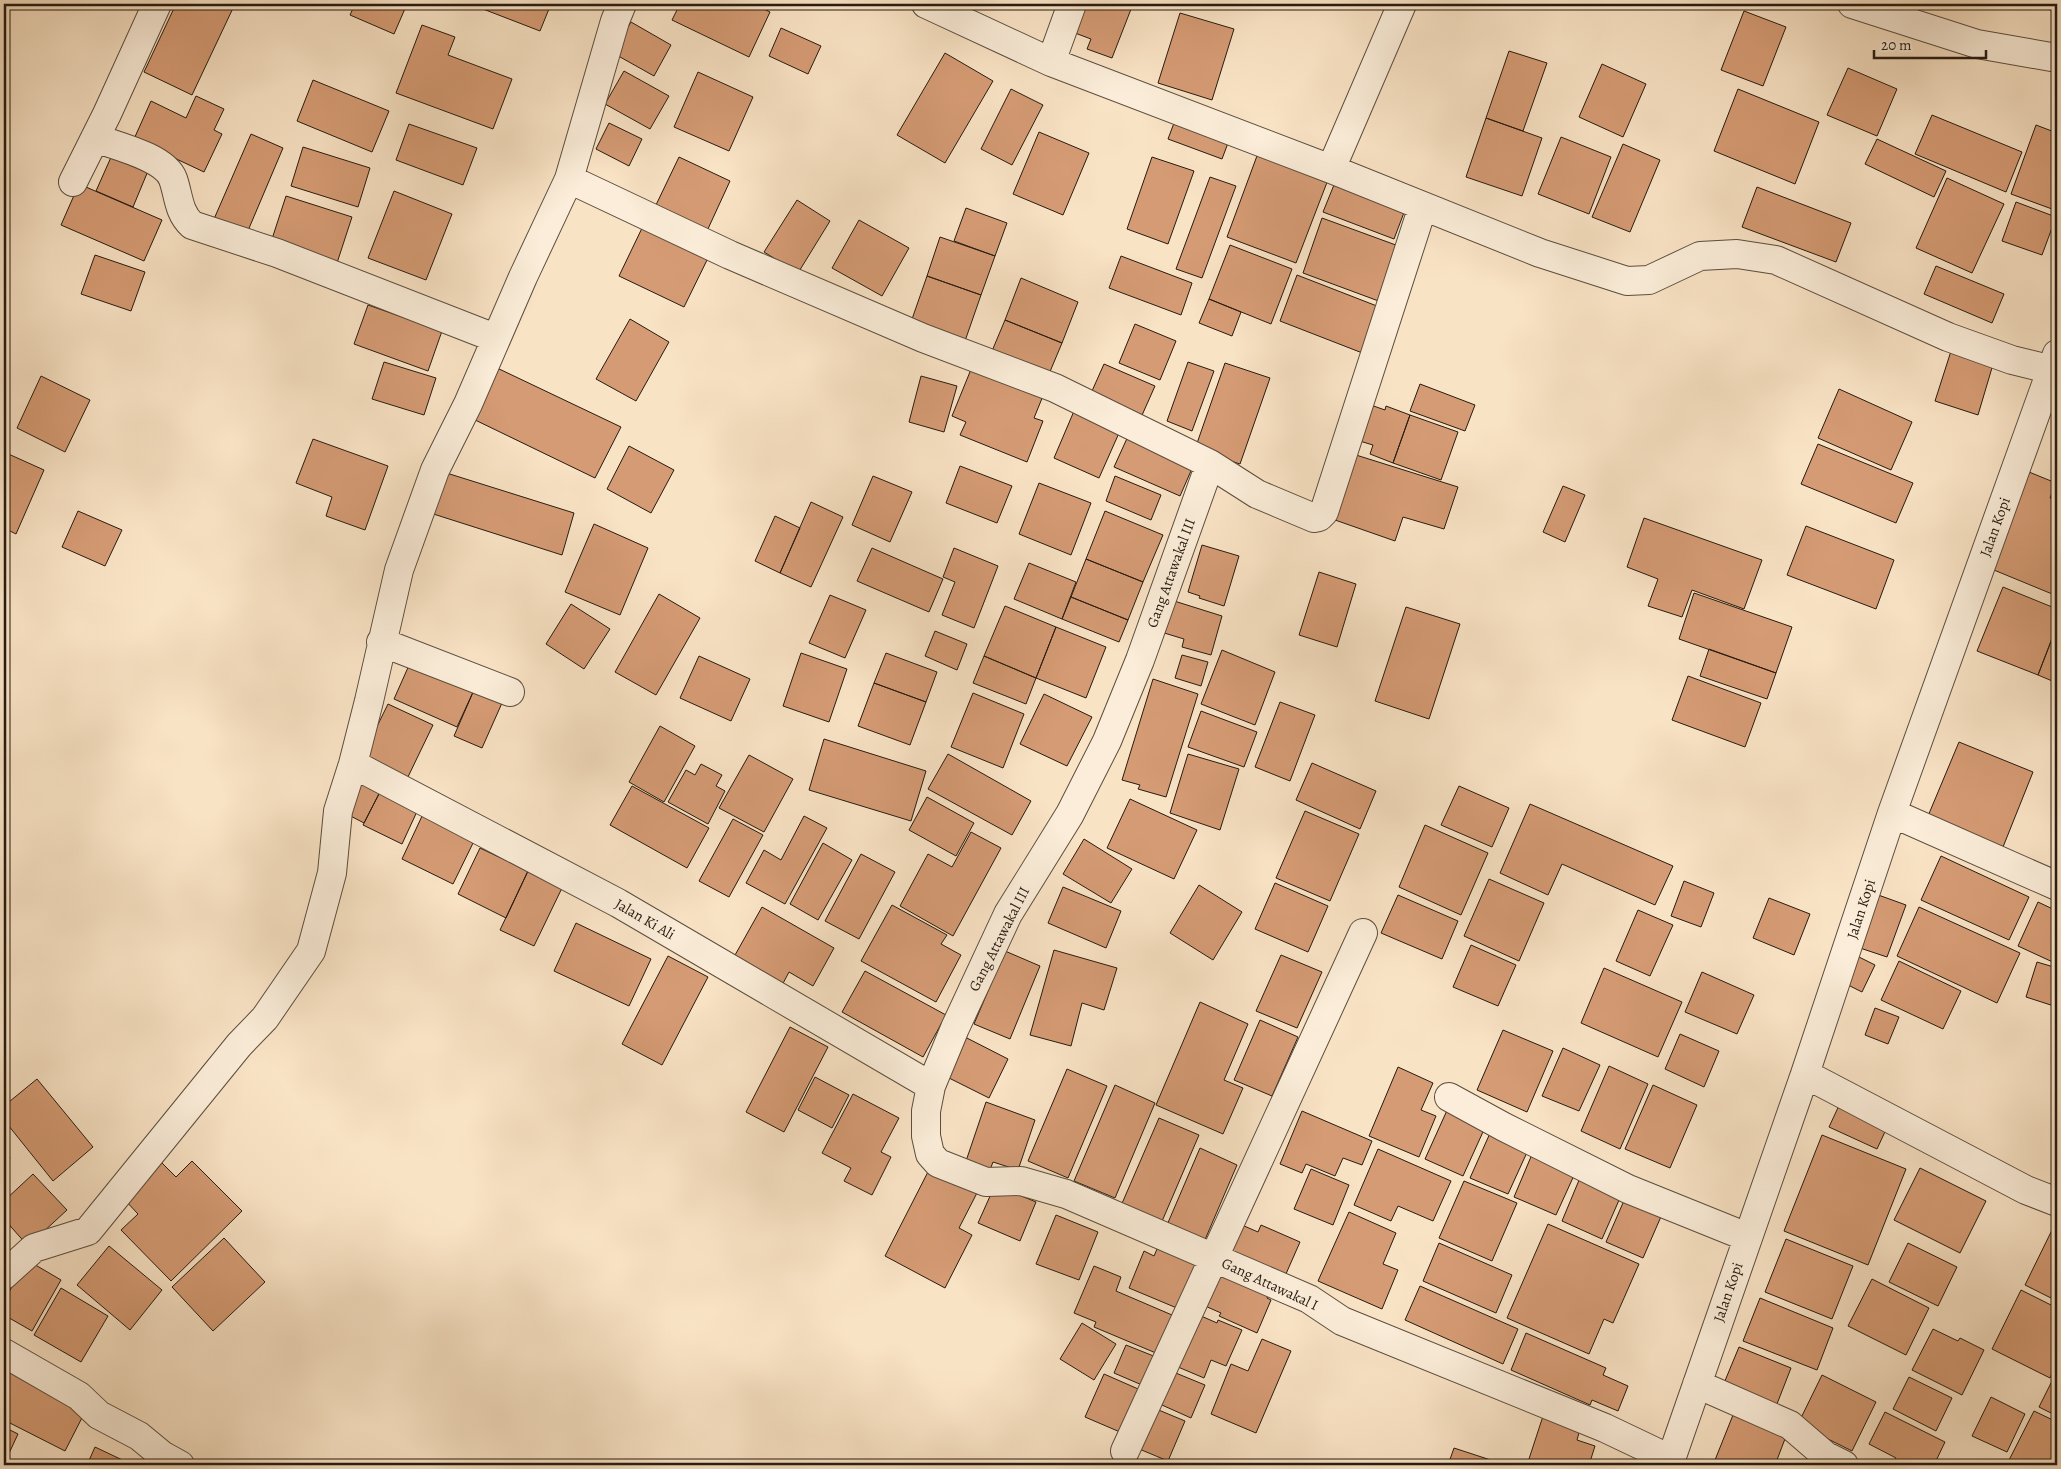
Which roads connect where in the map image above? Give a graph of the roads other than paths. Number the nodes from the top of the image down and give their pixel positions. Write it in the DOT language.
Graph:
graph roads {
  1 [pos="158,4"];
  2 [pos="622,4"];
  3 [pos="926,4"];
  4 [pos="1072,4"];
  5 [pos="1402,4"];
  6 [pos="1852,4"];
  7 [pos="2057,58"];
  8 [pos="1051,62"];
  9 [pos="95,138"];
  10 [pos="1331,169"];
  11 [pos="569,179"];
  12 [pos="73,182"];
  13 [pos="1423,206"];
  14 [pos="495,338"];
  15 [pos="2055,364"];
  16 [pos="1210,464"];
  17 [pos="381,642"];
  18 [pos="510,692"];
  19 [pos="353,764"];
  20 [pos="1892,813"];
  21 [pos="2057,886"];
  22 [pos="1363,933"];
  23 [pos="1805,1074"];
  24 [pos="931,1086"];
  25 [pos="1449,1097"];
  26 [pos="2057,1202"];
  27 [pos="1747,1237"];
  28 [pos="1214,1258"];
  29 [pos="4,1275"];
  30 [pos="4,1352"];
  31 [pos="1697,1384"];
  32 [pos="1125,1451"];
  33 [pos="1670,1462"];
  34 [pos="180,1465"];
  35 [pos="1844,1465"];
  1 -- 9 [label="street"];
  2 -- 11 [label="street"];
  3 -- 8 [label="street"];
  4 -- 8 [label="street"];
  5 -- 10 [label="street"];
  6 -- 7 [label="street"];
  8 -- 10 [label="street"];
  9 -- 12 [label="street"];
  9 -- 14 [label="street"];
  10 -- 13 [label="street"];
  11 -- 14 [label="street"];
  11 -- 16 [label="street"];
  13 -- 15 [label="street"];
  13 -- 16 [label="street"];
  14 -- 17 [label="street"];
  15 -- 20 [label="street, Jalan Kopi"];
  16 -- 24 [label="street, Gang Attawakal III"];
  17 -- 18 [label="street"];
  17 -- 19 [label="street"];
  19 -- 24 [label="street, Jalan Ki Ali"];
  19 -- 29 [label="street"];
  20 -- 21 [label="street"];
  20 -- 23 [label="street, Jalan Kopi"];
  22 -- 28 [label="street"];
  23 -- 26 [label="street"];
  23 -- 27 [label="street, Jalan Kopi"];
  24 -- 28 [label="street, Gang Attawakal I"];
  25 -- 27 [label="street"];
  27 -- 31 [label="street, Jalan Kopi"];
  28 -- 32 [label="street"];
  28 -- 33 [label="street, Gang Attawakal I"];
  30 -- 34 [label="street"];
  31 -- 33 [label="street, Jalan Kopi"];
  31 -- 35 [label="street"];
}
